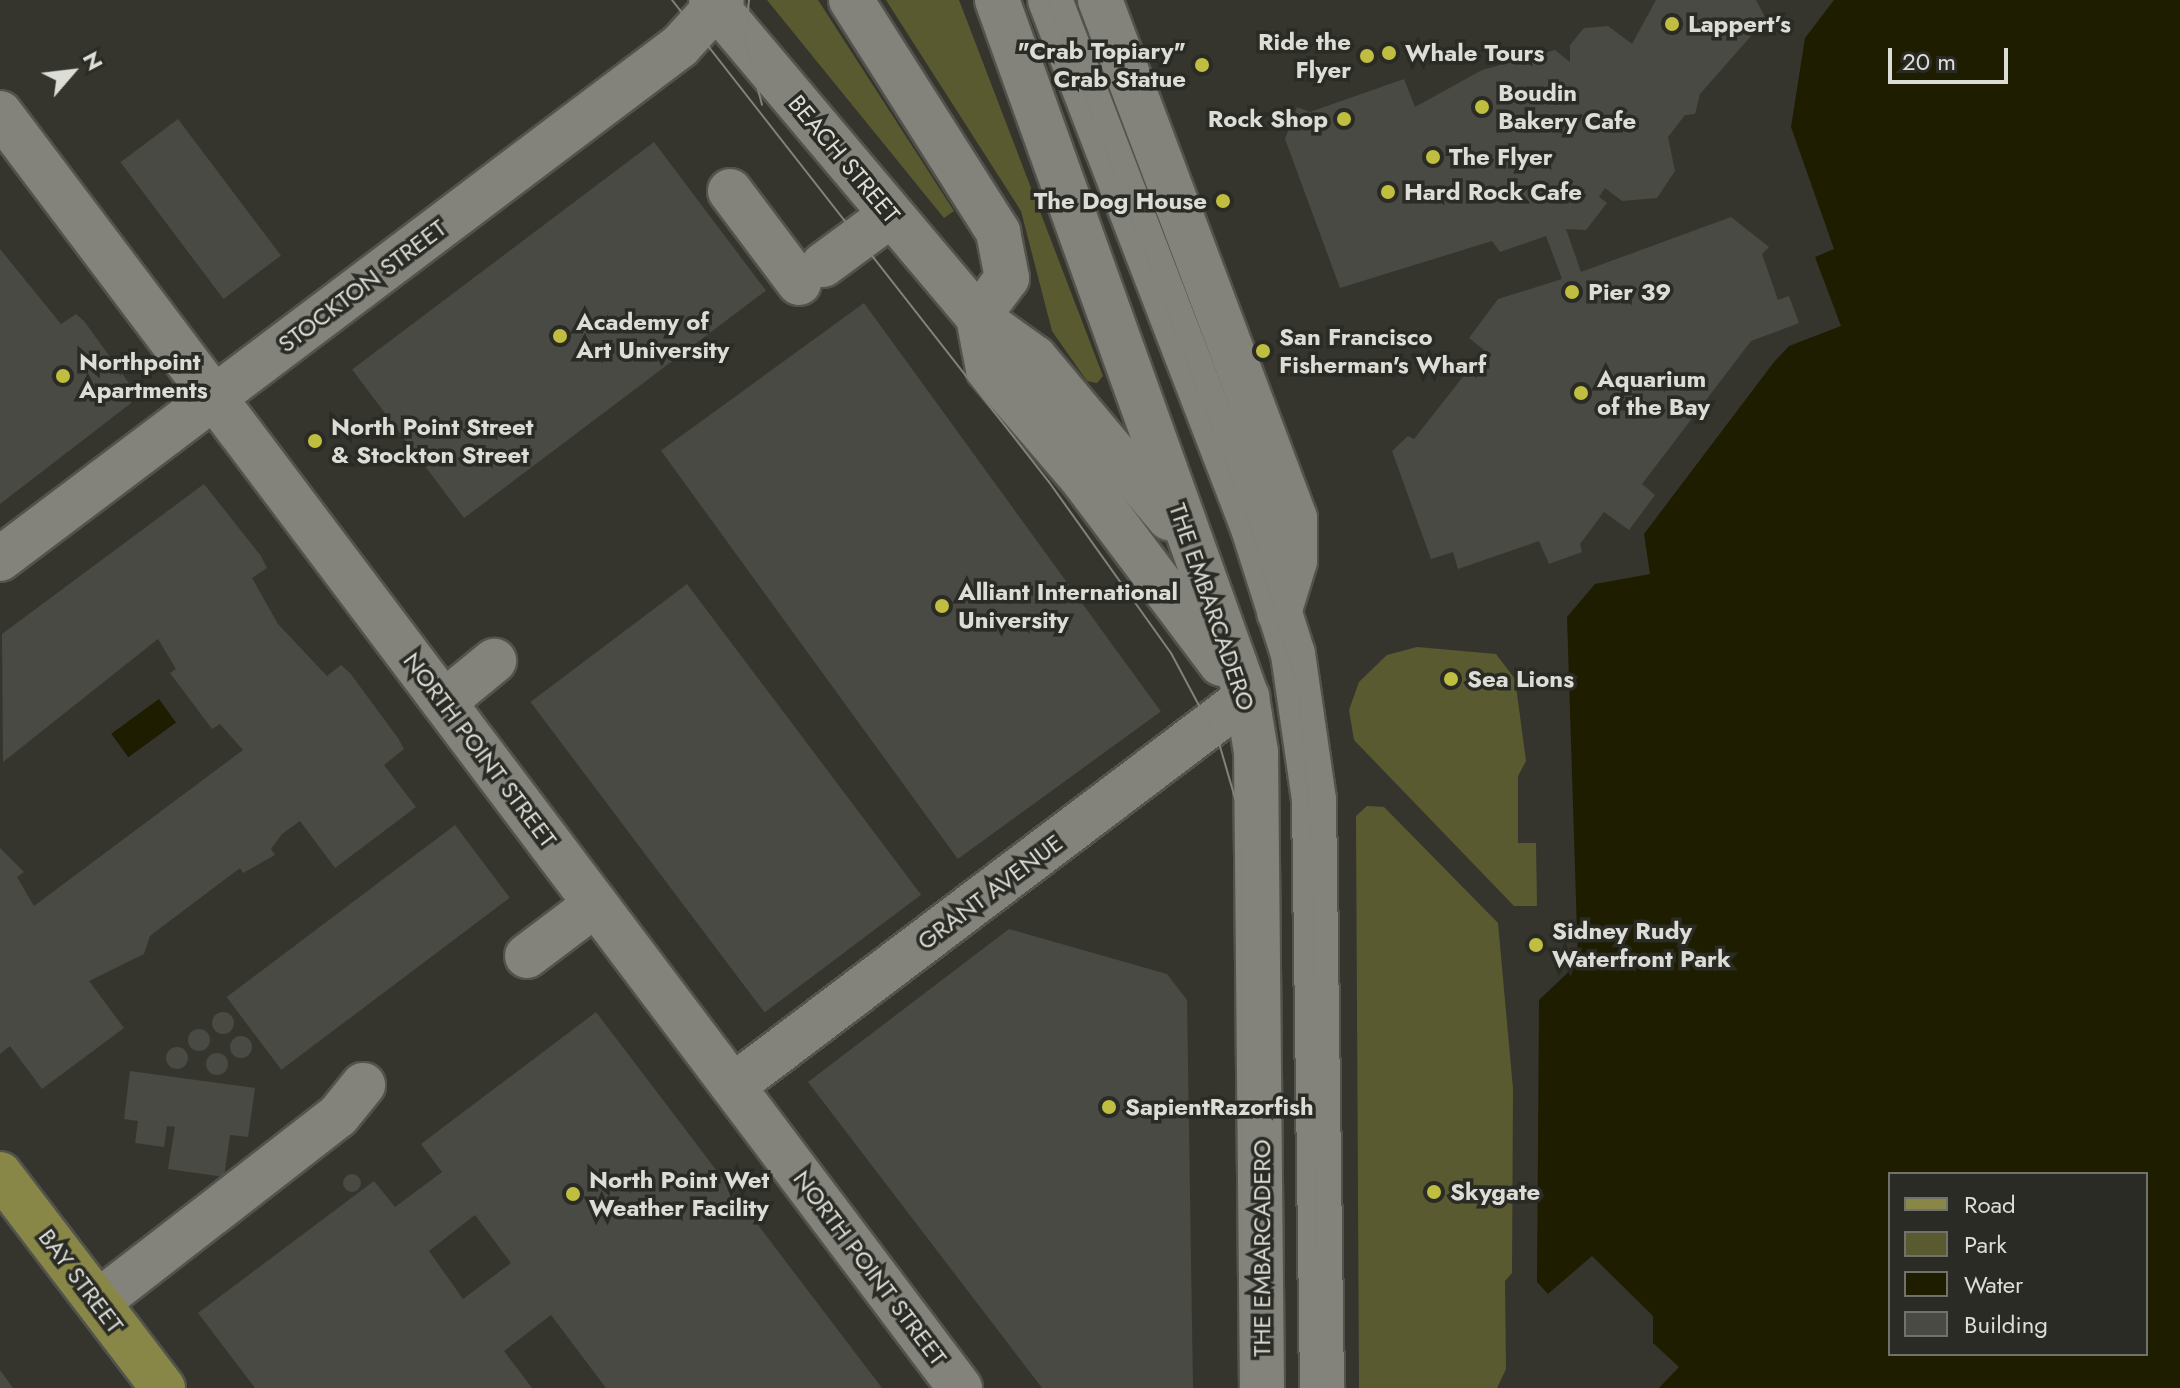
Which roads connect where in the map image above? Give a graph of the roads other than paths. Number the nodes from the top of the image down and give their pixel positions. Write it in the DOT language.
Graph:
graph roads {
  1 [pos="851,0"];
  2 [pos="997,0"];
  3 [pos="1050,0"];
  4 [pos="1100,0"];
  5 [pos="717,2"];
  6 [pos="0,113"];
  7 [pos="731,190"];
  8 [pos="891,215"];
  9 [pos="978,317"];
  10 [pos="214,398"];
  11 [pos="1197,556"];
  12 [pos="0,559"];
  13 [pos="1281,609"];
  14 [pos="494,661"];
  15 [pos="1247,697"];
  16 [pos="444,702"];
  17 [pos="596,904"];
  18 [pos="527,956"];
  19 [pos="363,1085"];
  20 [pos="733,1086"];
  21 [pos="0,1174"];
  22 [pos="98,1302"];
  23 [pos="163,1388"];
  24 [pos="960,1388"];
  25 [pos="1262,1388"];
  26 [pos="1322,1388"];
  1 -- 9 [label="street"];
  2 -- 11 [label="street, THE EMBARCADERO"];
  3 -- 13 [label="street"];
  4 -- 13 [label="street"];
  5 -- 8 [label="street, BEACH STREET"];
  5 -- 10 [label="street, STOCKTON STREET"];
  6 -- 10 [label="street, NORTH POINT STREET"];
  7 -- 8 [label="street"];
  8 -- 9 [label="street, BEACH STREET"];
  9 -- 11 [label="street, BEACH STREET"];
  9 -- 15 [label="street"];
  10 -- 12 [label="street, STOCKTON STREET"];
  10 -- 16 [label="street, NORTH POINT STREET"];
  11 -- 15 [label="street, THE EMBARCADERO"];
  13 -- 15 [label="street"];
  13 -- 26 [label="street"];
  14 -- 16 [label="street"];
  15 -- 20 [label="street, GRANT AVENUE"];
  15 -- 25 [label="street, THE EMBARCADERO"];
  16 -- 17 [label="street, NORTH POINT STREET"];
  17 -- 18 [label="street"];
  17 -- 20 [label="street, NORTH POINT STREET"];
  19 -- 22 [label="street"];
  20 -- 24 [label="street, NORTH POINT STREET"];
  21 -- 22 [label="main road, BAY STREET"];
  22 -- 23 [label="main road, BAY STREET"];
}
